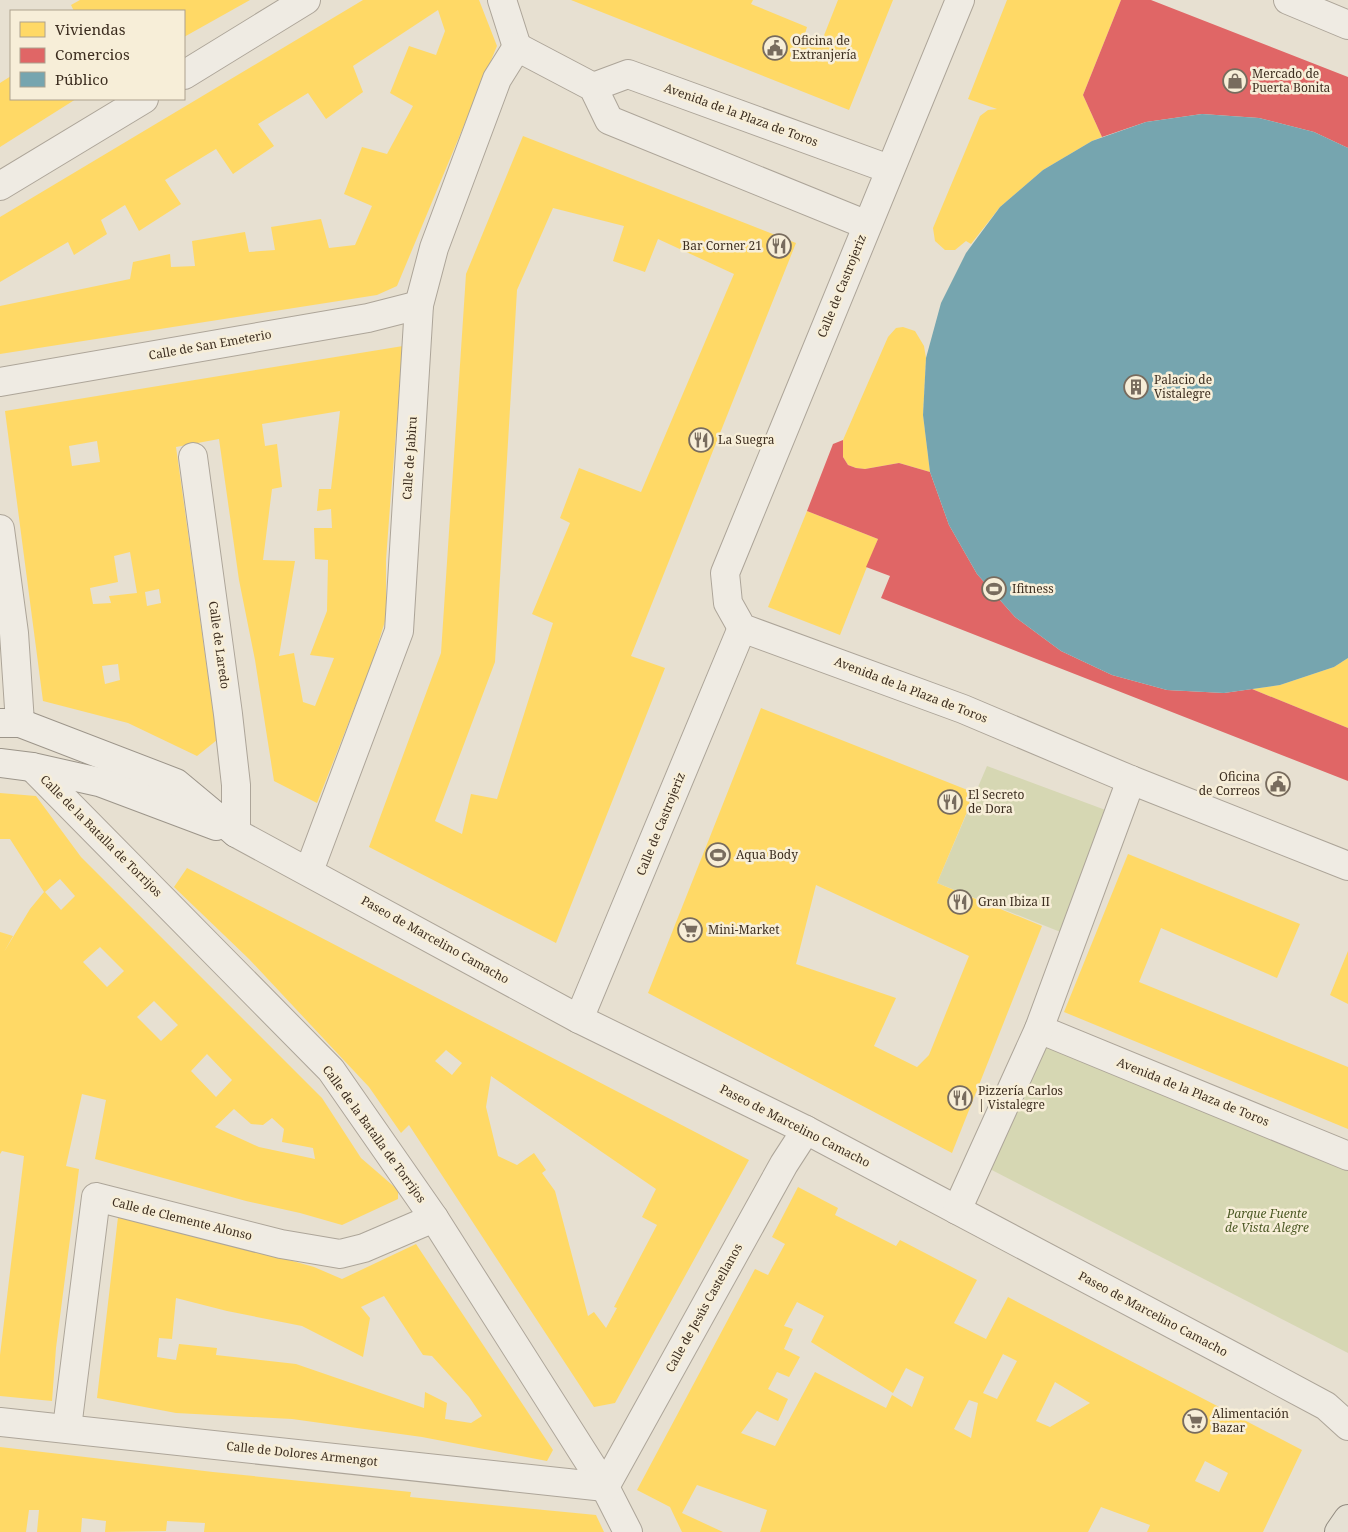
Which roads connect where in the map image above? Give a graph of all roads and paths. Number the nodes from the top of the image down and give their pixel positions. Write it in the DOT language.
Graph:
graph roads {
  1 [pos="306,0"];
  2 [pos="502,0"];
  3 [pos="960,0"];
  4 [pos="1288,0"];
  5 [pos="1348,25"];
  6 [pos="517,47"];
  7 [pos="185,73"];
  8 [pos="593,87"];
  9 [pos="142,100"];
  10 [pos="889,169"];
  11 [pos="0,186"];
  12 [pos="867,225"];
  13 [pos="419,305"];
  14 [pos="0,382"];
  15 [pos="192,457"];
  16 [pos="0,530"];
  17 [pos="742,628"];
  18 [pos="10,723"];
  19 [pos="0,742"];
  20 [pos="0,763"];
  21 [pos="32,767"];
  22 [pos="1131,780"];
  23 [pos="236,833"];
  24 [pos="1348,866"];
  25 [pos="309,871"];
  26 [pos="579,1020"];
  27 [pos="1039,1029"];
  28 [pos="806,1130"];
  29 [pos="1348,1156"];
  30 [pos="957,1210"];
  31 [pos="434,1218"];
  32 [pos="0,1422"];
  33 [pos="1348,1426"];
  34 [pos="67,1428"];
  35 [pos="605,1487"];
  36 [pos="1348,1520"];
  37 [pos="628,1532"];
  38 [pos="1339,1532"];
  1 -- 7 [label="street"];
  2 -- 6 [label="street"];
  3 -- 10 [label="street, Calle de Castrojeriz"];
  4 -- 5 [label="street"];
  6 -- 8 [label="street"];
  6 -- 13 [label="street, Calle de Jabiru"];
  8 -- 10 [label="street, Avenida de la Plaza de Toros"];
  8 -- 12 [label="street"];
  9 -- 11 [label="street"];
  10 -- 12 [label="street, Calle de Castrojeriz"];
  12 -- 17 [label="street, Calle de Castrojeriz"];
  13 -- 14 [label="street, Calle de San Emeterio"];
  13 -- 25 [label="street, Calle de Jabiru"];
  15 -- 23 [label="street, Calle de Laredo"];
  16 -- 18 [label="street"];
  17 -- 22 [label="street, Avenida de la Plaza de Toros"];
  17 -- 26 [label="street, Calle de Castrojeriz"];
  18 -- 19 [label="street"];
  18 -- 23 [label="street, Paseo de Marcelino Camacho"];
  20 -- 21 [label="street, Paseo de Marcelino Camacho"];
  21 -- 23 [label="street, Paseo de Marcelino Camacho"];
  21 -- 31 [label="street, Calle de la Batalla de Torrijos"];
  22 -- 24 [label="street, Avenida de la Plaza de Toros"];
  22 -- 27 [label="street"];
  23 -- 25 [label="street, Paseo de Marcelino Camacho"];
  25 -- 26 [label="street, Paseo de Marcelino Camacho"];
  26 -- 28 [label="street, Paseo de Marcelino Camacho"];
  27 -- 29 [label="street, Avenida de la Plaza de Toros"];
  27 -- 30 [label="street"];
  28 -- 30 [label="street, Paseo de Marcelino Camacho"];
  28 -- 35 [label="street, Calle de Jesús Castellanos"];
  30 -- 33 [label="street, Paseo de Marcelino Camacho"];
  31 -- 34 [label="street, Calle de Clemente Alonso"];
  31 -- 35 [label="street, Calle de la Batalla de Torrijos"];
  32 -- 34 [label="street, Calle de Dolores Armengot"];
  34 -- 35 [label="street, Calle de Dolores Armengot"];
  35 -- 37 [label="street, Calle de la Batalla de Torrijos"];
  36 -- 38 [label="main road"];
}
